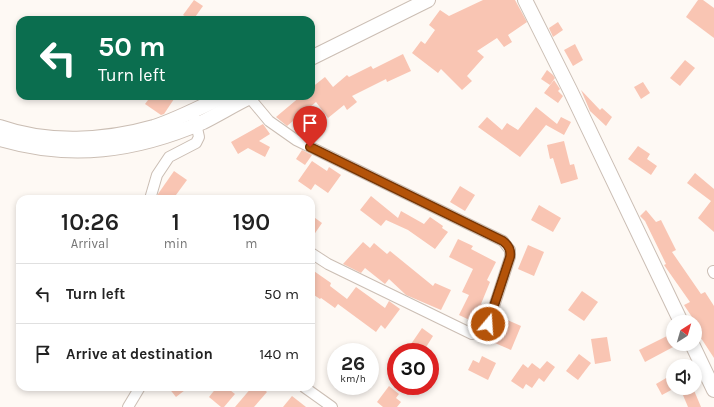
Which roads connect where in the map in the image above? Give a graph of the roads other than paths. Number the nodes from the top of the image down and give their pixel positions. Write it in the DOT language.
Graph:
graph roads {
  1 [pos="428,0"];
  2 [pos="525,0"];
  3 [pos="315,56"];
  4 [pos="219,100"];
  5 [pos="242,100"];
  6 [pos="252,100"];
  7 [pos="194,118"];
  8 [pos="0,127"];
  9 [pos="0,139"];
  10 [pos="151,195"];
  11 [pos="315,256"];
  12 [pos="678,315"];
  13 [pos="695,351"];
  14 [pos="714,390"];
  15 [pos="138,391"];
  16 [pos="310,391"];
  17 [pos="128,407"];
  18 [pos="332,407"];
  1 -- 3 [label="main road"];
  2 -- 12 [label="main road"];
  4 -- 7 [label="main road"];
  5 -- 7 [label="main road"];
  6 -- 11 [label="street"];
  7 -- 8 [label="main road"];
  7 -- 9 [label="main road"];
  7 -- 10 [label="street"];
  13 -- 14 [label="main road"];
  15 -- 17 [label="street"];
  16 -- 18 [label="street"];
}
